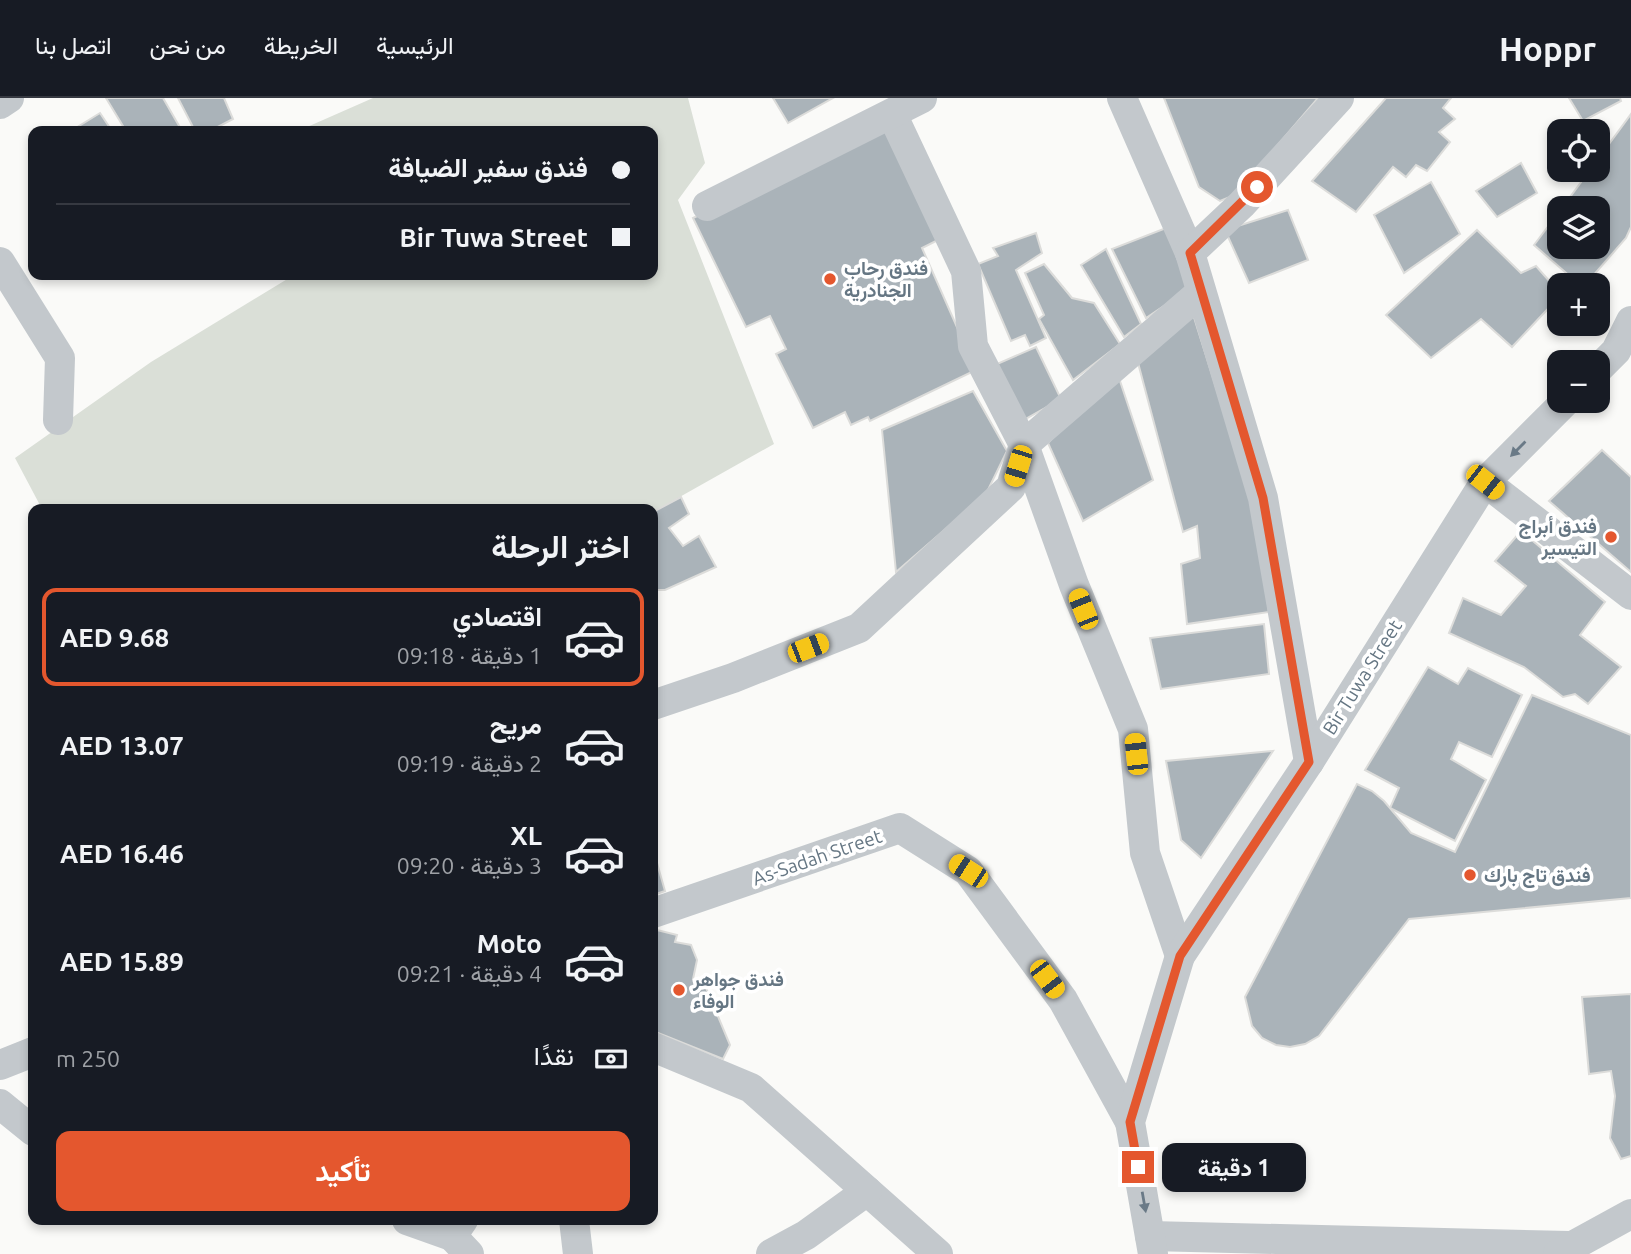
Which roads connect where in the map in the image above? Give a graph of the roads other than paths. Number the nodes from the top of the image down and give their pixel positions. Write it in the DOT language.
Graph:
graph roads {
  1 [pos="9,98"];
  2 [pos="922,98"];
  3 [pos="1122,98"];
  4 [pos="1339,98"];
  5 [pos="0,104"];
  6 [pos="892,114"];
  7 [pos="706,206"];
  8 [pos="1190,253"];
  9 [pos="0,262"];
  10 [pos="1201,292"];
  11 [pos="1631,321"];
  12 [pos="1615,351"];
  13 [pos="1554,413"];
  14 [pos="58,420"];
  15 [pos="1024,445"];
  16 [pos="1485,482"];
  17 [pos="1631,595"];
  18 [pos="658,703"];
  19 [pos="1309,762"];
  20 [pos="658,911"];
  21 [pos="1180,956"];
  22 [pos="658,1049"];
  23 [pos="28,1054"];
  24 [pos="0,1065"];
  25 [pos="0,1104"];
  26 [pos="1130,1122"];
  27 [pos="28,1127"];
  28 [pos="867,1191"];
  29 [pos="1631,1214"];
  30 [pos="423,1225"];
  31 [pos="574,1225"];
  32 [pos="461,1237"];
  33 [pos="1152,1245"];
  34 [pos="1564,1250"];
  35 [pos="578,1254"];
  36 [pos="771,1254"];
  37 [pos="938,1254"];
  1 -- 5 [label="street"];
  2 -- 6 [label="street"];
  3 -- 8 [label="street"];
  4 -- 8 [label="street"];
  6 -- 7 [label="street"];
  6 -- 15 [label="street"];
  8 -- 10 [label="street"];
  9 -- 14 [label="street"];
  10 -- 15 [label="street"];
  10 -- 19 [label="street"];
  11 -- 12 [label="street"];
  13 -- 16 [label="street, Bir Tuwa Street, one-way"];
  15 -- 18 [label="street"];
  15 -- 21 [label="street"];
  16 -- 17 [label="street"];
  16 -- 19 [label="street, Bir Tuwa Street"];
  19 -- 21 [label="street, Bir Tuwa Street"];
  20 -- 26 [label="street, As-Sadah Street"];
  21 -- 26 [label="street, Bir Tuwa Street"];
  22 -- 28 [label="street"];
  23 -- 24 [label="street"];
  25 -- 27 [label="street"];
  26 -- 33 [label="street, Bir Tuwa Street, one-way"];
  28 -- 36 [label="street"];
  28 -- 37 [label="street"];
  29 -- 34 [label="street"];
  30 -- 32 [label="street"];
  31 -- 35 [label="street"];
  33 -- 34 [label="street"];
}
